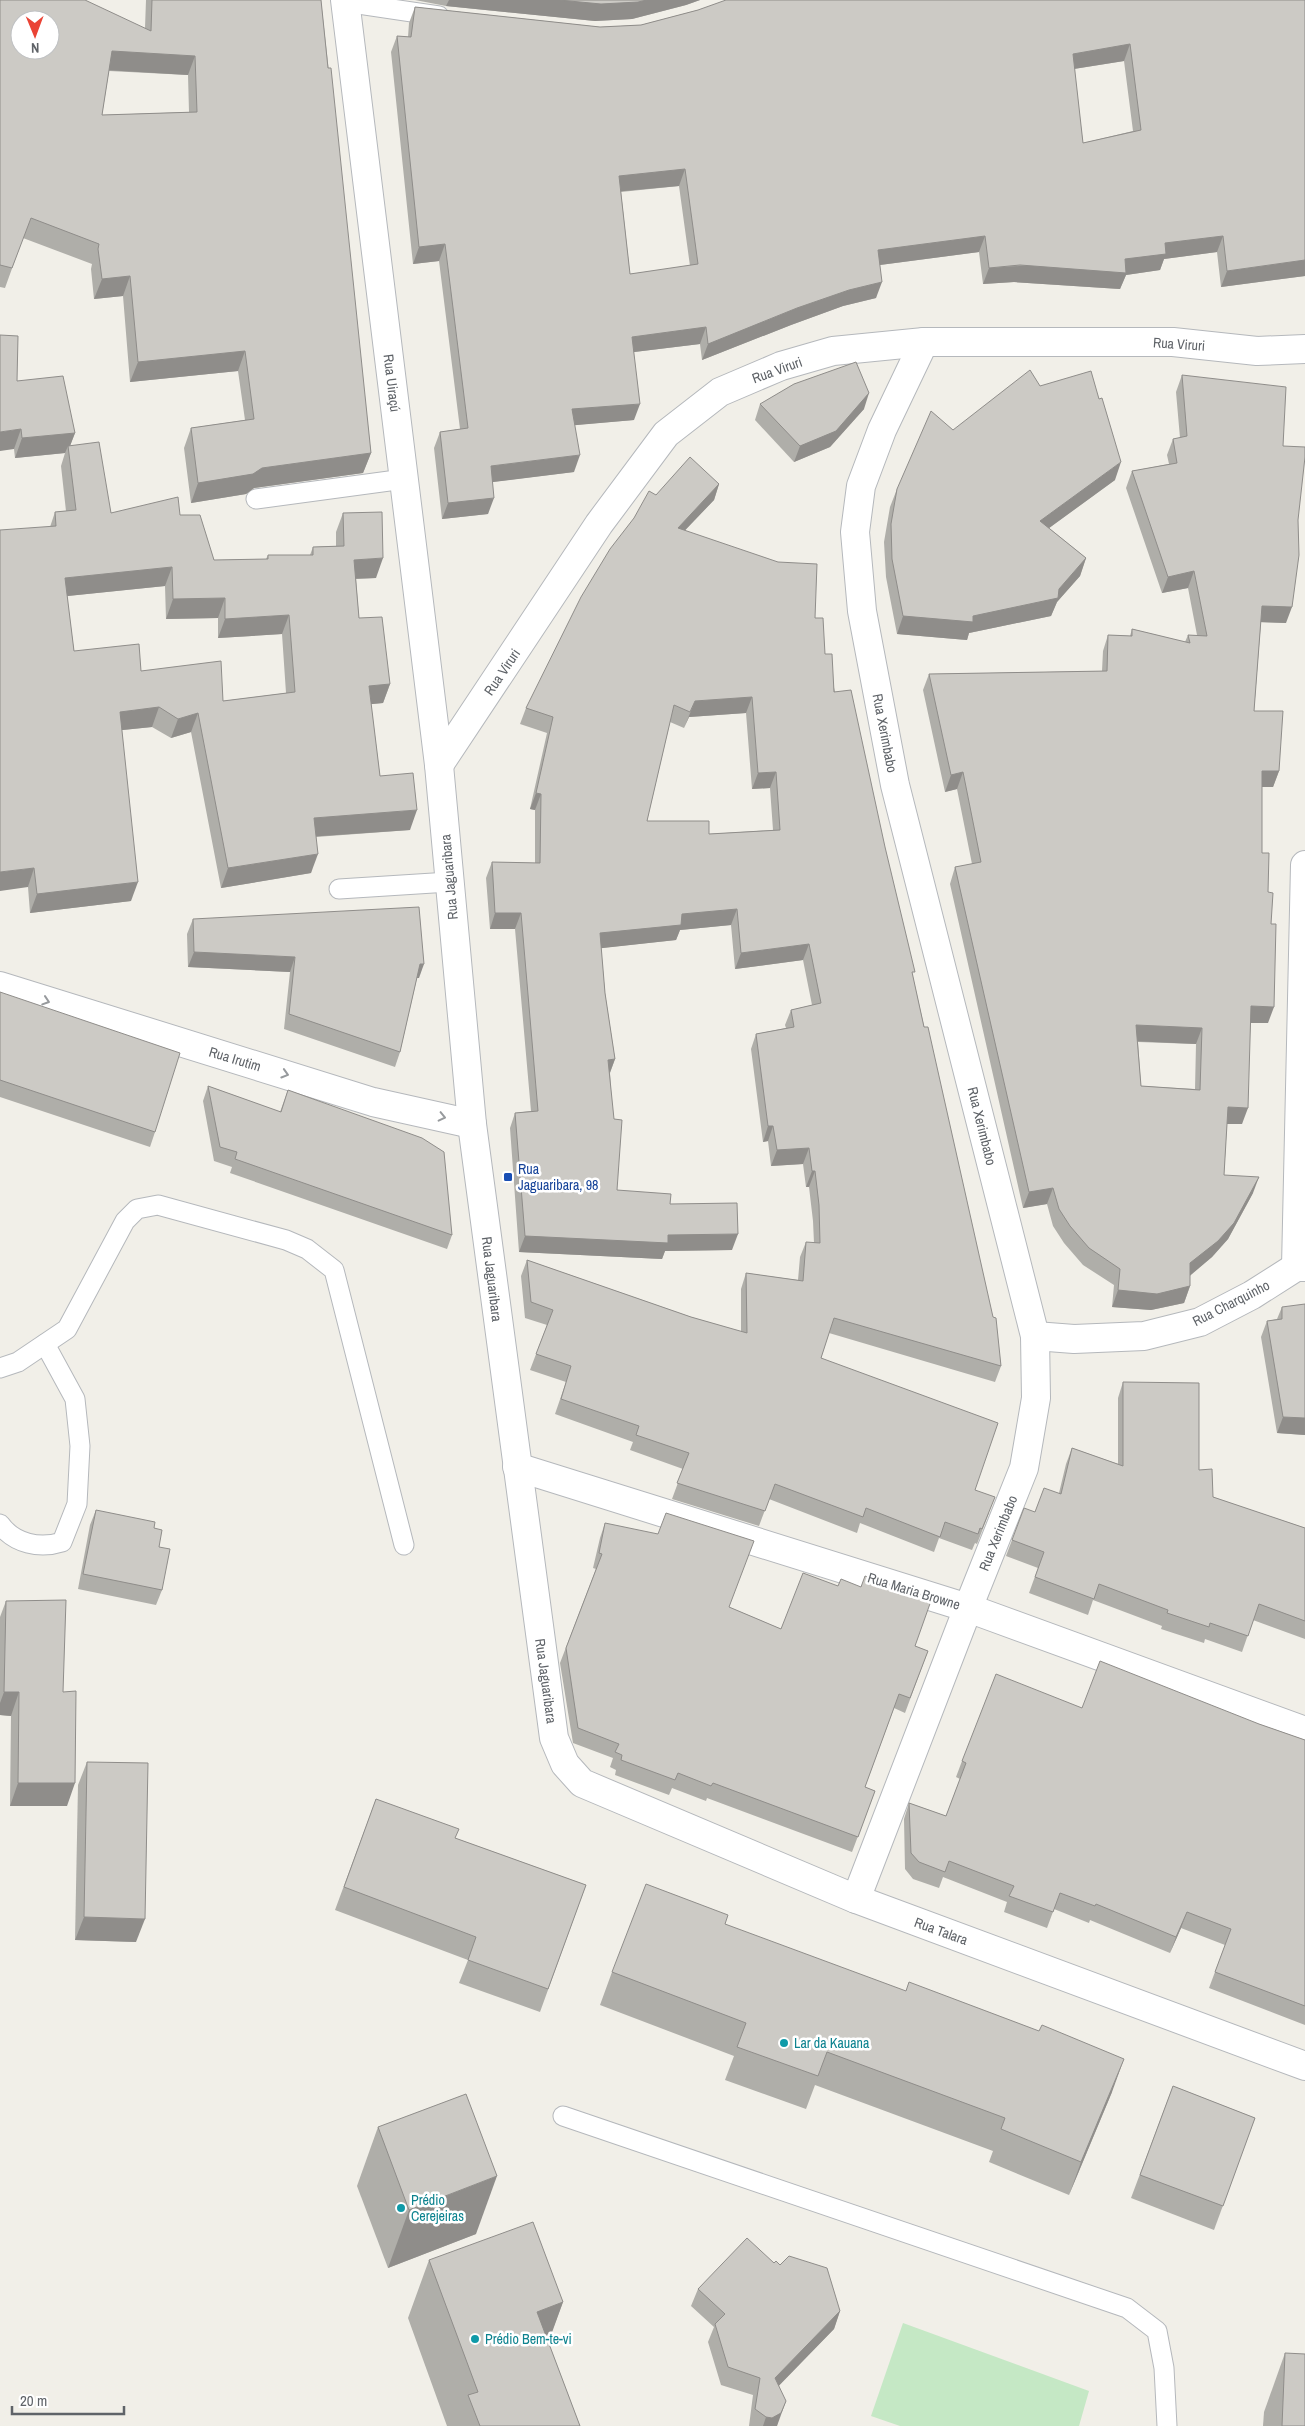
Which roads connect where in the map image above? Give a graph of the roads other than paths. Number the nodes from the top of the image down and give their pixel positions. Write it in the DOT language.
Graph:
graph roads {
  1 [pos="345,1"];
  2 [pos="454,18"];
  3 [pos="924,342"];
  4 [pos="1305,349"];
  5 [pos="404,478"];
  6 [pos="256,499"];
  7 [pos="439,765"];
  8 [pos="1305,865"];
  9 [pos="449,882"];
  10 [pos="339,889"];
  11 [pos="0,986"];
  12 [pos="472,1124"];
  13 [pos="1300,1267"];
  14 [pos="1035,1336"];
  15 [pos="45,1344"];
  16 [pos="0,1368"];
  17 [pos="517,1466"];
  18 [pos="0,1524"];
  19 [pos="404,1545"];
  20 [pos="968,1608"];
  21 [pos="1305,1731"];
  22 [pos="582,1783"];
  23 [pos="856,1899"];
  24 [pos="1305,2066"];
  25 [pos="563,2116"];
  26 [pos="1167,2426"];
  1 -- 2 [label="lane"];
  1 -- 5 [label="street, Rua Uiraçú"];
  3 -- 4 [label="street, Rua Viruri"];
  3 -- 7 [label="street, Rua Viruri"];
  3 -- 14 [label="street, Rua Xerimbabo"];
  5 -- 6 [label="lane"];
  5 -- 7 [label="street, Rua Uiraçú"];
  7 -- 9 [label="street, Rua Jaguaribara"];
  8 -- 13 [label="street"];
  9 -- 10 [label="lane"];
  9 -- 12 [label="street, Rua Jaguaribara"];
  11 -- 12 [label="street, Rua Irutim, one-way"];
  12 -- 17 [label="street, Rua Jaguaribara"];
  13 -- 14 [label="street, Rua Charquinho"];
  14 -- 20 [label="street, Rua Xerimbabo"];
  15 -- 16 [label="lane"];
  15 -- 18 [label="lane"];
  15 -- 19 [label="lane"];
  17 -- 20 [label="street, Rua Maria Browne"];
  17 -- 22 [label="street, Rua Jaguaribara"];
  20 -- 21 [label="street, Rua Maria Browne"];
  20 -- 23 [label="street, Rua Xerimbabo"];
  22 -- 23 [label="street, Rua Talara"];
  23 -- 24 [label="street, Rua Talara"];
  25 -- 26 [label="lane"];
}
